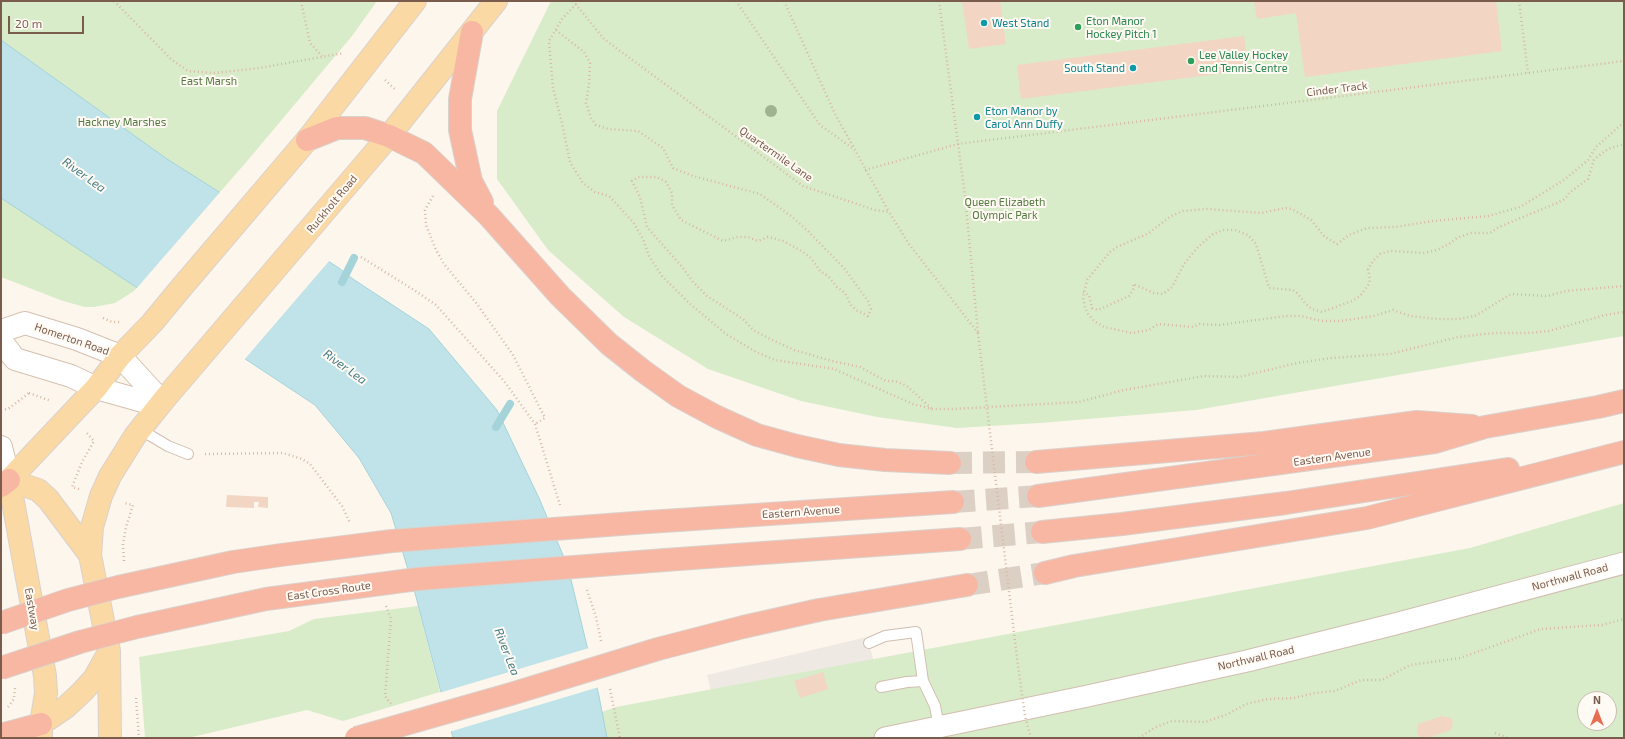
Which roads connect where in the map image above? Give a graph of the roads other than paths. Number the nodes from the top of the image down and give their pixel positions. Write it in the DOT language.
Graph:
graph roads {
  1 [pos="415,1"];
  2 [pos="496,1"];
  3 [pos="472,32"];
  4 [pos="389,136"];
  5 [pos="307,140"];
  6 [pos="489,216"];
  7 [pos="1,331"];
  8 [pos="1,341"];
  9 [pos="120,356"];
  10 [pos="96,388"];
  11 [pos="1624,401"];
  12 [pos="162,402"];
  13 [pos="1485,428"];
  14 [pos="141,430"];
  15 [pos="1,447"];
  16 [pos="1624,452"];
  17 [pos="188,454"];
  18 [pos="1036,462"];
  19 [pos="950,463"];
  20 [pos="5,483"];
  21 [pos="1038,496"];
  22 [pos="954,502"];
  23 [pos="1042,532"];
  24 [pos="960,539"];
  25 [pos="90,555"];
  26 [pos="1624,563"];
  27 [pos="1045,573"];
  28 [pos="967,585"];
  29 [pos="1,623"];
  30 [pos="869,643"];
  31 [pos="109,651"];
  32 [pos="1,668"];
  33 [pos="924,681"];
  34 [pos="881,687"];
  35 [pos="939,727"];
  36 [pos="41,731"];
  37 [pos="1,735"];
  38 [pos="110,738"];
  39 [pos="356,738"];
  40 [pos="885,738"];
  1 -- 5 [label="main road"];
  2 -- 3 [label="main road, Ruckholt Road"];
  3 -- 4 [label="main road, Ruckholt Road"];
  3 -- 6 [label="highway"];
  4 -- 5 [label="highway"];
  4 -- 6 [label="highway"];
  4 -- 12 [label="main road, Ruckholt Road"];
  5 -- 9 [label="main road"];
  6 -- 19 [label="highway"];
  7 -- 9 [label="main road, Homerton Road"];
  8 -- 10 [label="main road"];
  9 -- 10 [label="main road"];
  9 -- 12 [label="main road"];
  10 -- 12 [label="main road"];
  10 -- 20 [label="main road"];
  11 -- 13 [label="highway, Eastern Avenue"];
  12 -- 14 [label="main road"];
  13 -- 18 [label="highway"];
  13 -- 21 [label="highway, Eastern Avenue"];
  14 -- 17 [label="lane"];
  14 -- 25 [label="main road"];
  15 -- 20 [label="main road"];
  16 -- 23 [label="highway"];
  16 -- 27 [label="highway"];
  20 -- 25 [label="main road"];
  20 -- 36 [label="main road, Eastway"];
  22 -- 29 [label="highway, Eastern Avenue, bridge"];
  24 -- 32 [label="highway, East Cross Route, bridge"];
  25 -- 31 [label="main road"];
  26 -- 35 [label="street, Northwall Road"];
  28 -- 39 [label="highway, bridge"];
  30 -- 33 [label="lane"];
  31 -- 36 [label="main road"];
  31 -- 38 [label="main road"];
  33 -- 34 [label="lane"];
  33 -- 35 [label="lane"];
  35 -- 40 [label="street, Northwall Road"];
  36 -- 37 [label="highway"];
}
